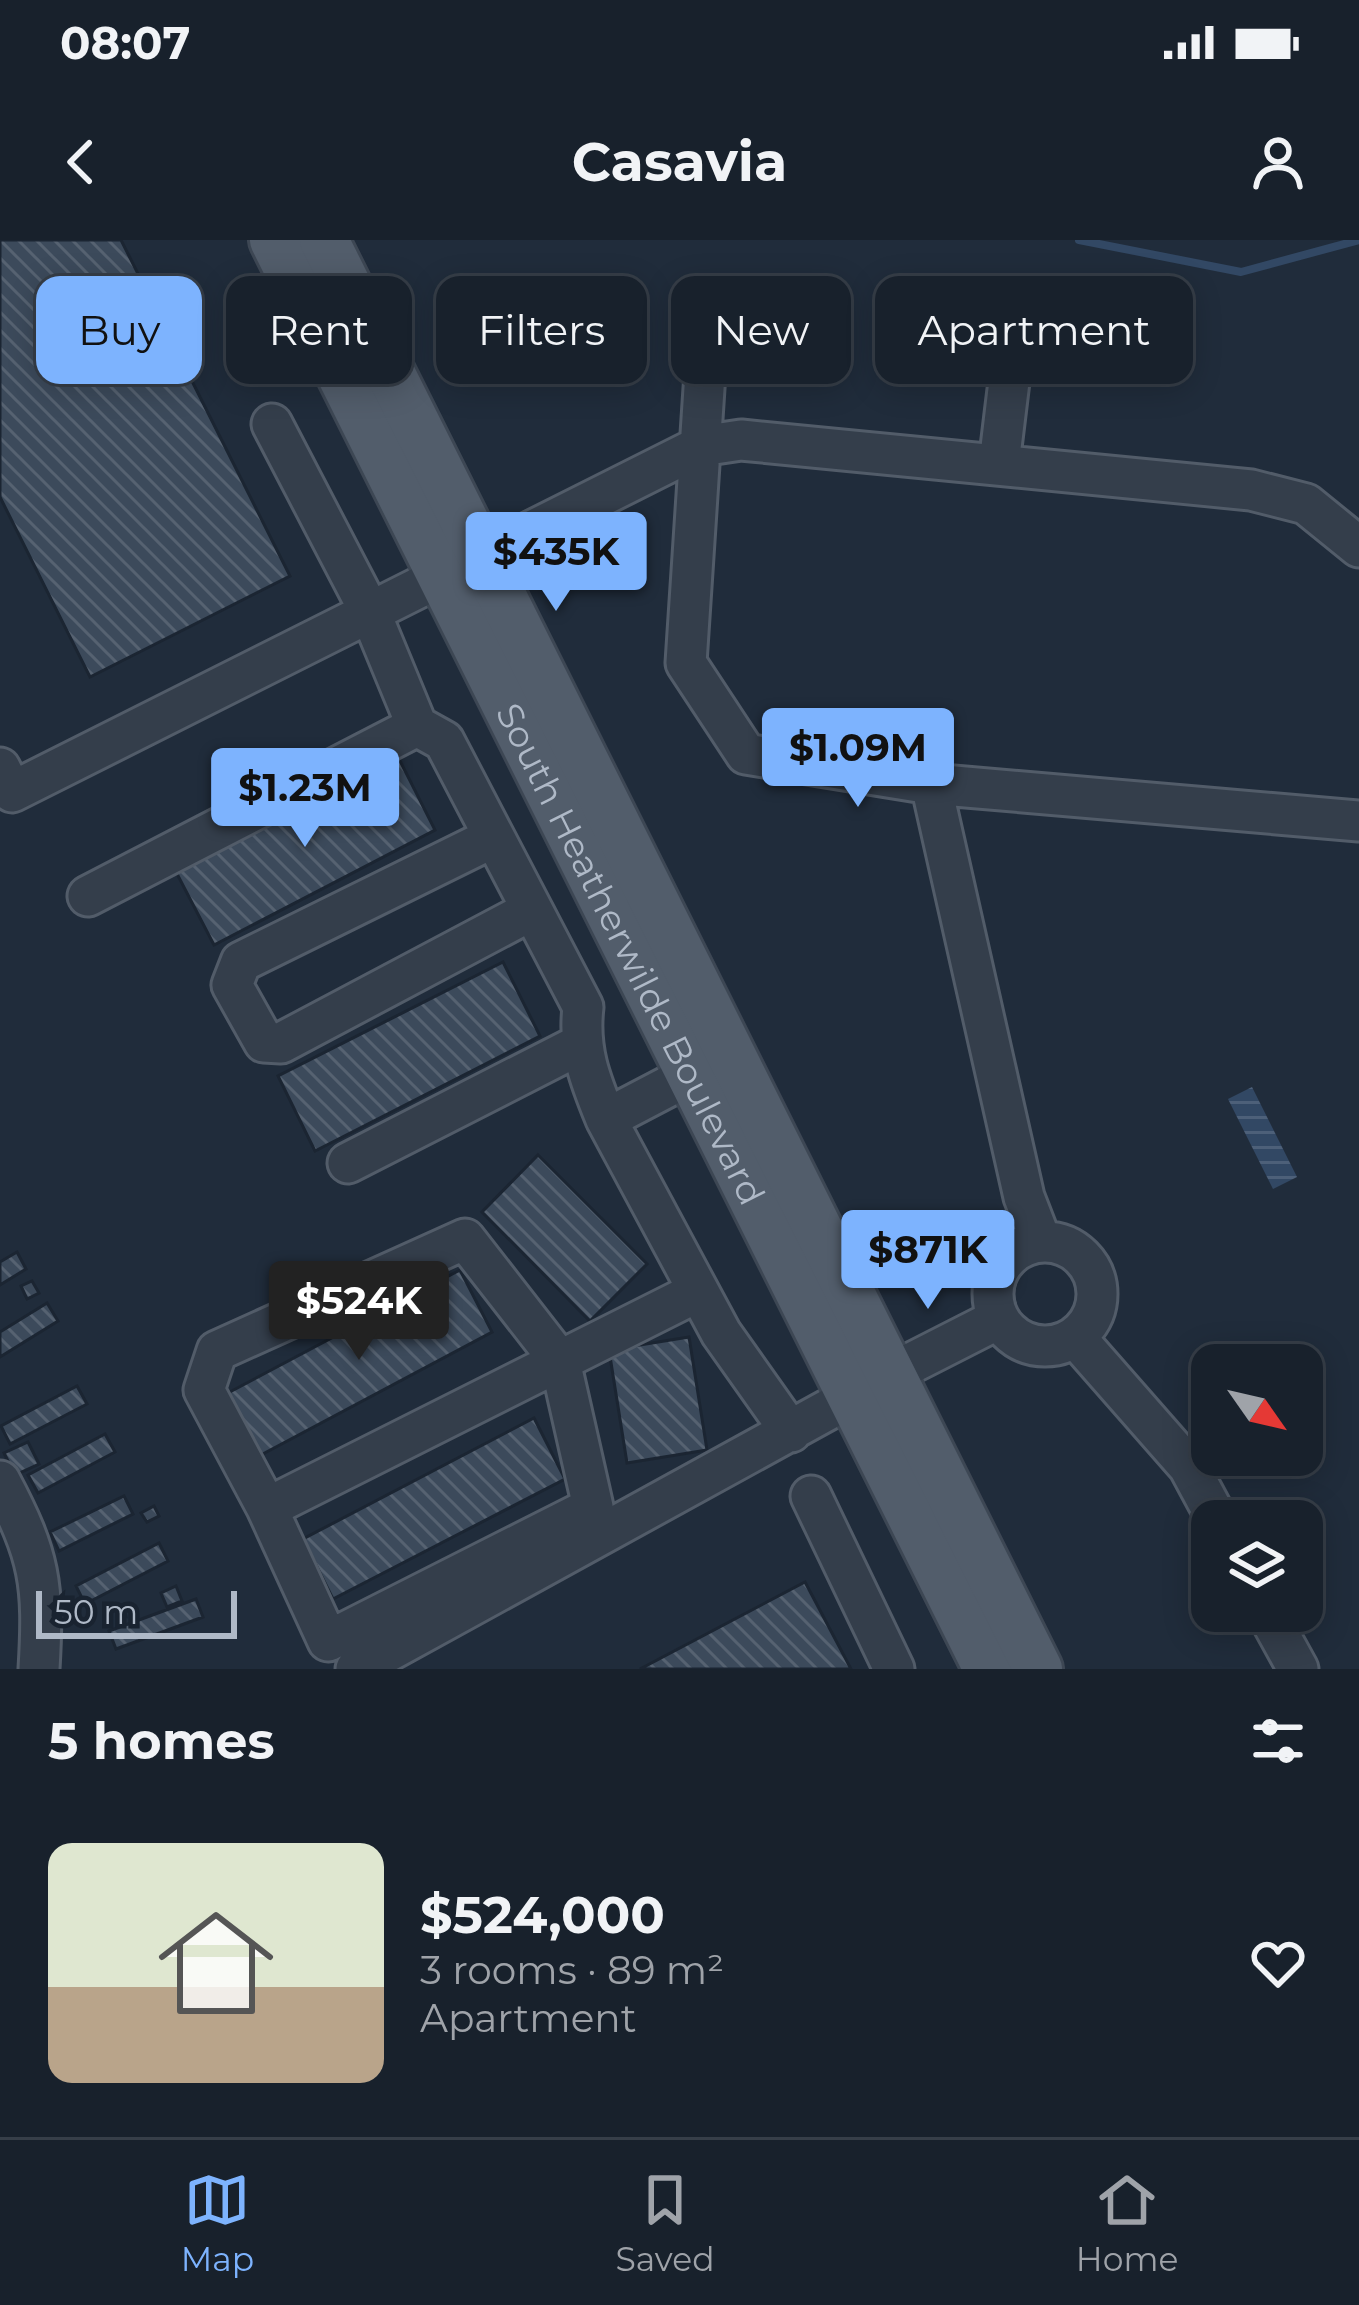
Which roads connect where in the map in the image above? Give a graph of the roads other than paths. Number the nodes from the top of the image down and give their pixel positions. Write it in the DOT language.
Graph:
graph roads {
  1 [pos="274,240"];
  2 [pos="324,240"];
  3 [pos="704,384"];
  4 [pos="1009,384"];
  5 [pos="272,424"];
  6 [pos="700,446"];
  7 [pos="999,464"];
  8 [pos="1359,547"];
  9 [pos="460,567"];
  10 [pos="370,612"];
  11 [pos="417,726"];
  12 [pos="0,767"];
  13 [pos="931,784"];
  14 [pos="1359,821"];
  15 [pos="493,838"];
  16 [pos="88,896"];
  17 [pos="530,910"];
  18 [pos="581,1044"];
  19 [pos="692,1074"];
  20 [pos="606,1119"];
  21 [pos="348,1163"];
  22 [pos="1041,1241"];
  23 [pos="697,1292"];
  24 [pos="998,1319"];
  25 [pos="1075,1337"];
  26 [pos="560,1361"];
  27 [pos="873,1384"];
  28 [pos="791,1432"];
  29 [pos="0,1481"];
  30 [pos="811,1496"];
  31 [pos="1207,1500"];
  32 [pos="267,1508"];
  33 [pos="16,1546"];
  34 [pos="1278,1632"];
  35 [pos="39,1669"];
  36 [pos="356,1669"];
  37 [pos="894,1669"];
  38 [pos="988,1669"];
  39 [pos="1039,1669"];
  40 [pos="1298,1669"];
  1 -- 9 [label="main road, South Heatherwilde Boulevard"];
  2 -- 9 [label="main road, South Heatherwilde Boulevard"];
  3 -- 6 [label="street"];
  4 -- 7 [label="street"];
  5 -- 10 [label="street"];
  6 -- 7 [label="street"];
  6 -- 9 [label="street"];
  6 -- 13 [label="street"];
  7 -- 8 [label="street"];
  9 -- 10 [label="street"];
  9 -- 19 [label="main road, South Heatherwilde Boulevard"];
  9 -- 27 [label="main road, South Heatherwilde Boulevard"];
  10 -- 11 [label="street"];
  10 -- 12 [label="street"];
  11 -- 15 [label="street"];
  11 -- 16 [label="street"];
  13 -- 14 [label="street"];
  13 -- 22 [label="street"];
  15 -- 17 [label="street"];
  15 -- 17 [label="street"];
  17 -- 18 [label="street"];
  18 -- 20 [label="street"];
  18 -- 21 [label="street"];
  19 -- 20 [label="street"];
  19 -- 27 [label="main road, South Heatherwilde Boulevard"];
  20 -- 23 [label="street"];
  22 -- 24 [label="street"];
  22 -- 25 [label="street"];
  23 -- 26 [label="street"];
  23 -- 28 [label="street"];
  24 -- 25 [label="street"];
  24 -- 27 [label="street"];
  25 -- 31 [label="street"];
  26 -- 32 [label="street"];
  26 -- 32 [label="street"];
  26 -- 32 [label="street"];
  27 -- 28 [label="street"];
  27 -- 38 [label="main road, South Heatherwilde Boulevard"];
  27 -- 39 [label="main road, South Heatherwilde Boulevard"];
  28 -- 36 [label="street"];
  29 -- 33 [label="street"];
  30 -- 37 [label="street"];
  33 -- 35 [label="street"];
  34 -- 40 [label="street"];
}
